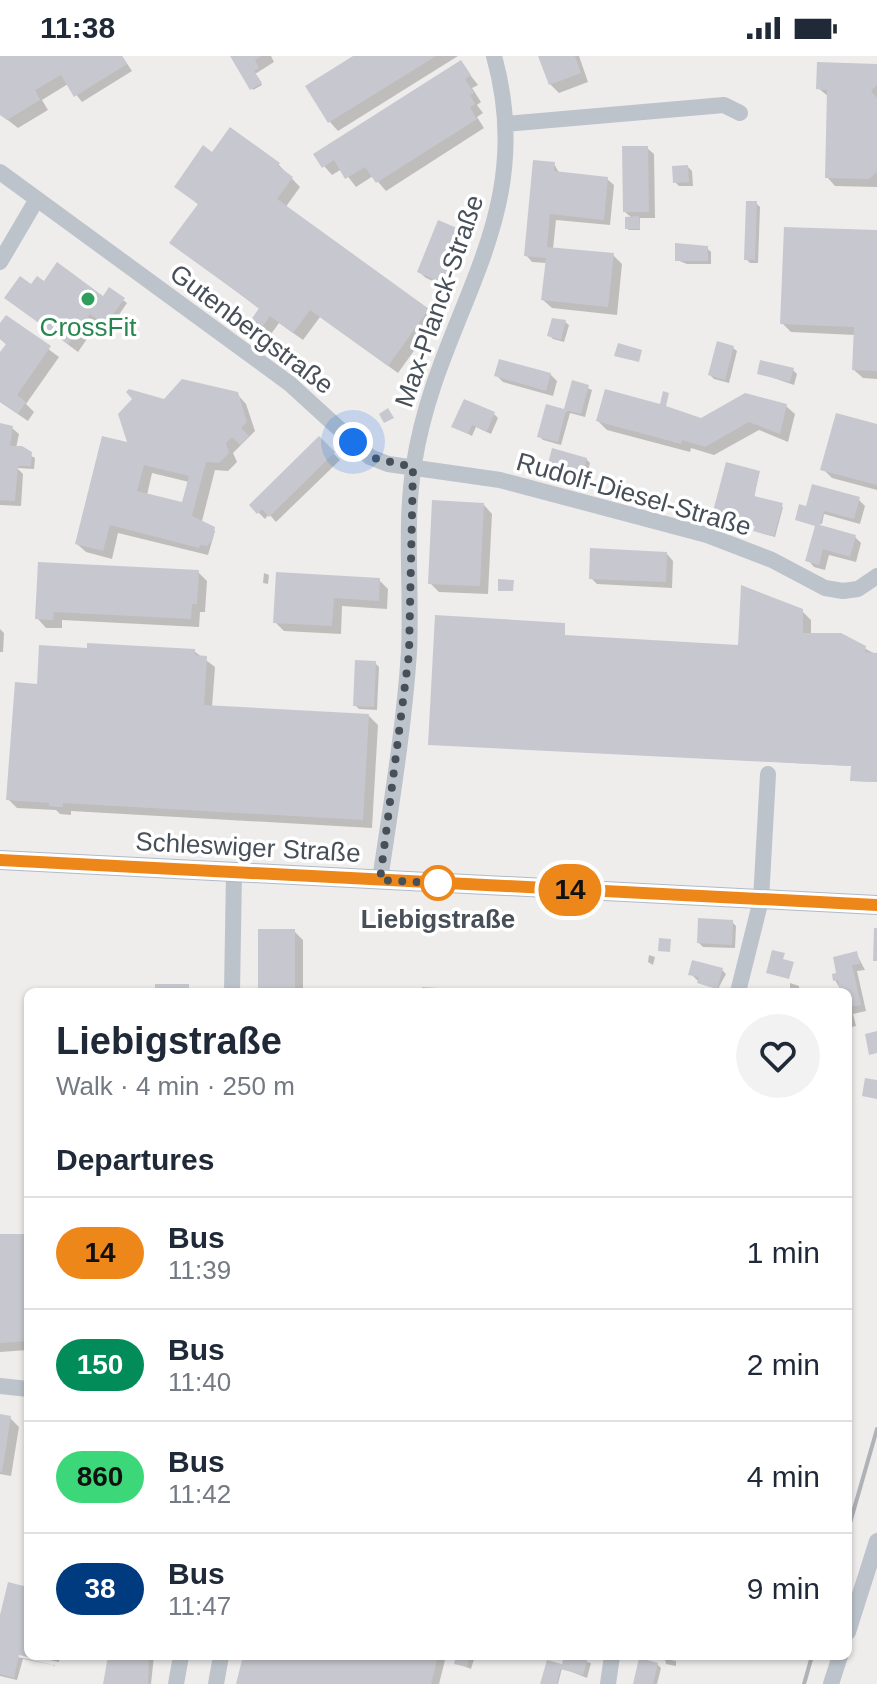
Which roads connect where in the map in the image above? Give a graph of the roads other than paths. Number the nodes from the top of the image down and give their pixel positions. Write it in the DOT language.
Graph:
graph roads {
  1 [pos="494,56"];
  2 [pos="740,113"];
  3 [pos="506,124"];
  4 [pos="0,172"];
  5 [pos="37,199"];
  6 [pos="0,262"];
  7 [pos="413,467"];
  8 [pos="877,576"];
  9 [pos="768,774"];
  10 [pos="0,860"];
  11 [pos="234,872"];
  12 [pos="380,880"];
  13 [pos="761,900"];
  14 [pos="877,905"];
  15 [pos="232,988"];
  16 [pos="739,988"];
  17 [pos="0,1386"];
  18 [pos="24,1389"];
  19 [pos="877,1541"];
  20 [pos="852,1619"];
  21 [pos="180,1660"];
  22 [pos="220,1660"];
  23 [pos="611,1660"];
  24 [pos="839,1660"];
  25 [pos="176,1684"];
  26 [pos="216,1684"];
  27 [pos="608,1684"];
  28 [pos="831,1684"];
  1 -- 3 [label="street, Max-Planck-Straße"];
  2 -- 3 [label="street"];
  3 -- 7 [label="street, Max-Planck-Straße"];
  4 -- 5 [label="street, Gutenbergstraße"];
  5 -- 6 [label="street"];
  5 -- 7 [label="street, Gutenbergstraße"];
  7 -- 8 [label="street, Rudolf-Diesel-Straße"];
  7 -- 12 [label="street"];
  9 -- 13 [label="street"];
  10 -- 11 [label="main road, Schleswiger Straße"];
  11 -- 12 [label="main road, Schleswiger Straße"];
  11 -- 15 [label="street"];
  12 -- 13 [label="main road, Schleswiger Straße"];
  13 -- 14 [label="main road, Schleswiger Straße"];
  13 -- 16 [label="street"];
  17 -- 18 [label="street"];
  19 -- 20 [label="street"];
  21 -- 25 [label="street"];
  22 -- 26 [label="street"];
  23 -- 27 [label="street"];
  24 -- 28 [label="street"];
}
